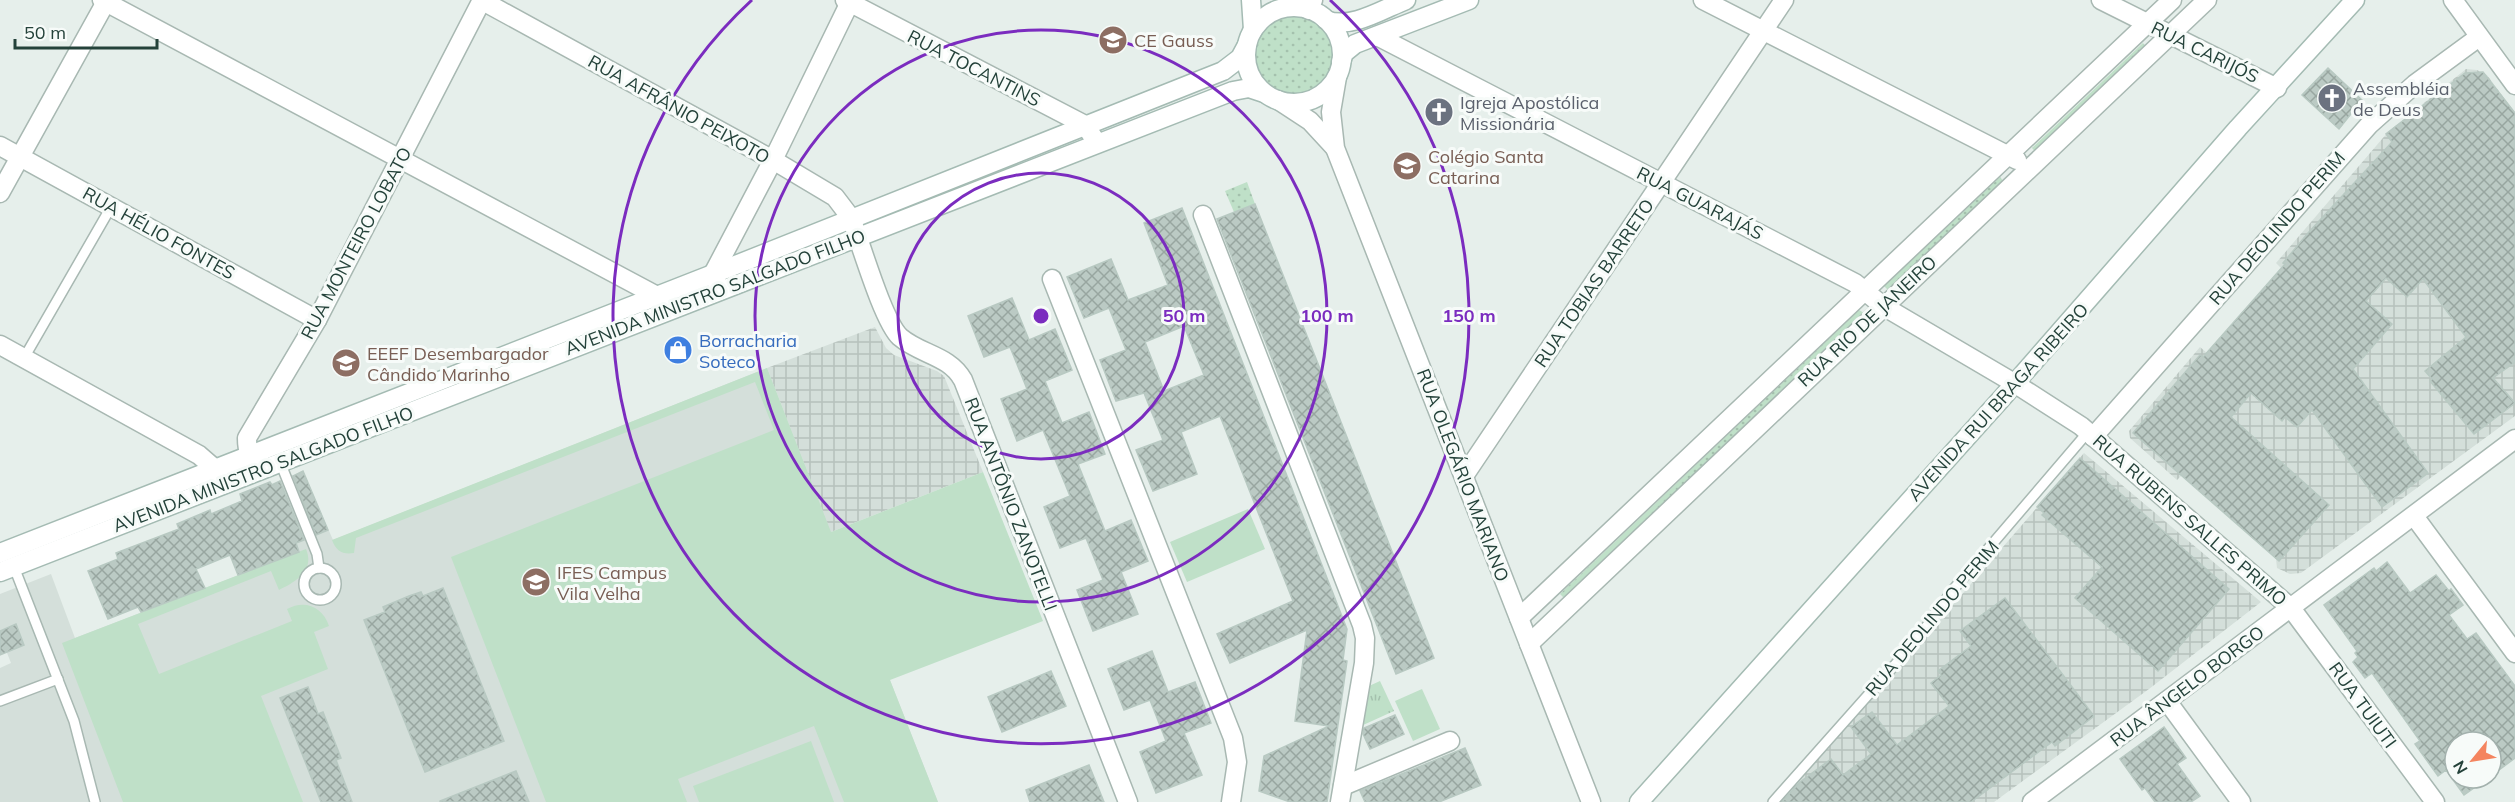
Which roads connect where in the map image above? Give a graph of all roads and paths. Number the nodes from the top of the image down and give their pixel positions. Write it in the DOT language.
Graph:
graph roads {
  1 [pos="482,0"];
  2 [pos="1251,0"];
  3 [pos="1406,0"];
  4 [pos="1469,0"];
  5 [pos="1703,0"];
  6 [pos="1784,0"];
  7 [pos="2101,0"];
  8 [pos="2172,0"];
  9 [pos="2207,0"];
  10 [pos="2355,0"];
  11 [pos="2452,0"];
  12 [pos="105,1"];
  13 [pos="848,1"];
  14 [pos="1302,4"];
  15 [pos="1326,20"];
  16 [pos="2147,23"];
  17 [pos="1764,30"];
  18 [pos="2170,34"];
  19 [pos="1377,36"];
  20 [pos="2479,37"];
  21 [pos="1250,38"];
  22 [pos="1339,69"];
  23 [pos="2515,85"];
  24 [pos="2277,88"];
  25 [pos="1271,97"];
  26 [pos="1084,125"];
  27 [pos="1097,143"];
  28 [pos="0,146"];
  29 [pos="1335,148"];
  30 [pos="2008,156"];
  31 [pos="20,157"];
  32 [pos="401,160"];
  33 [pos="773,160"];
  34 [pos="2031,167"];
  35 [pos="1661,183"];
  36 [pos="0,193"];
  37 [pos="111,207"];
  38 [pos="1203,214"];
  39 [pos="851,218"];
  40 [pos="858,237"];
  41 [pos="1052,279"];
  42 [pos="716,282"];
  43 [pos="1866,291"];
  44 [pos="660,304"];
  45 [pos="1883,306"];
  46 [pos="317,320"];
  47 [pos="0,345"];
  48 [pos="24,358"];
  49 [pos="2014,383"];
  50 [pos="2091,434"];
  51 [pos="2515,439"];
  52 [pos="250,455"];
  53 [pos="280,462"];
  54 [pos="214,468"];
  55 [pos="1464,476"];
  56 [pos="223,484"];
  57 [pos="2414,516"];
  58 [pos="8,557"];
  59 [pos="319,568"];
  60 [pos="2291,608"];
  61 [pos="1519,618"];
  62 [pos="1529,644"];
  63 [pos="2515,653"];
  64 [pos="58,680"];
  65 [pos="0,701"];
  66 [pos="2167,701"];
  67 [pos="1450,741"];
  68 [pos="1342,794"];
  69 [pos="96,802"];
  70 [pos="1128,802"];
  71 [pos="1231,802"];
  72 [pos="1591,802"];
  73 [pos="1639,802"];
  74 [pos="1773,802"];
  75 [pos="2032,802"];
  76 [pos="2241,802"];
  77 [pos="2435,802"];
  1 -- 32 [label="street, RUA MONTEIRO LOBATO"];
  1 -- 33 [label="street, RUA AFRÂNIO PEIXOTO"];
  2 -- 21 [label="street"];
  3 -- 15 [label="street"];
  4 -- 19 [label="street"];
  5 -- 17 [label="street"];
  6 -- 17 [label="street, RUA TOBIAS BARRETO"];
  7 -- 16 [label="street, RUA CARIJÓS"];
  8 -- 16 [label="street, RUA RIO DE JANEIRO"];
  9 -- 18 [label="street, RUA RIO DE JANEIRO"];
  10 -- 24 [label="street, AVENIDA RUI BRAGA RIBEIRO"];
  11 -- 20 [label="street"];
  12 -- 31 [label="street"];
  12 -- 32 [label="street"];
  13 -- 26 [label="street, RUA TOCANTINS"];
  13 -- 33 [label="street"];
  14 -- 15 [label="street"];
  14 -- 21 [label="street"];
  15 -- 22 [label="street"];
  16 -- 18 [label="street, RUA CARIJÓS"];
  16 -- 30 [label="street, RUA RIO DE JANEIRO"];
  17 -- 30 [label="street"];
  17 -- 35 [label="street, RUA TOBIAS BARRETO"];
  18 -- 24 [label="street, RUA CARIJÓS"];
  18 -- 34 [label="street, RUA RIO DE JANEIRO"];
  19 -- 22 [label="street"];
  19 -- 35 [label="street, RUA GUARAJÁS"];
  20 -- 23 [label="street"];
  20 -- 50 [label="street, RUA DEOLINDO PERIM"];
  21 -- 25 [label="street"];
  21 -- 26 [label="street, AVENIDA MINISTRO SALGADO FILHO"];
  22 -- 25 [label="street"];
  22 -- 29 [label="street, RUA OLEGÁRIO MARIANO"];
  24 -- 49 [label="street, AVENIDA RUI BRAGA RIBEIRO"];
  25 -- 27 [label="street, AVENIDA MINISTRO SALGADO FILHO"];
  25 -- 29 [label="street, RUA OLEGÁRIO MARIANO"];
  26 -- 27 [label="street, RUA TOCANTINS"];
  26 -- 39 [label="street, AVENIDA MINISTRO SALGADO FILHO"];
  27 -- 40 [label="street, AVENIDA MINISTRO SALGADO FILHO"];
  28 -- 31 [label="street, RUA HÉLIO FONTES"];
  29 -- 55 [label="street, RUA OLEGÁRIO MARIANO"];
  30 -- 34 [label="street"];
  30 -- 43 [label="street, RUA RIO DE JANEIRO"];
  31 -- 36 [label="street"];
  31 -- 37 [label="street, RUA HÉLIO FONTES"];
  32 -- 44 [label="street"];
  32 -- 46 [label="street, RUA MONTEIRO LOBATO"];
  33 -- 39 [label="street, RUA AFRÂNIO PEIXOTO"];
  33 -- 42 [label="street"];
  34 -- 45 [label="street, RUA RIO DE JANEIRO"];
  35 -- 43 [label="street, RUA GUARAJÁS"];
  35 -- 55 [label="street, RUA TOBIAS BARRETO"];
  37 -- 46 [label="street, RUA HÉLIO FONTES"];
  37 -- 48 [label="lane"];
  38 -- 68 [label="street"];
  39 -- 40 [label="street, RUA AFRÂNIO PEIXOTO"];
  39 -- 42 [label="street, AVENIDA MINISTRO SALGADO FILHO"];
  40 -- 42 [label="street, AVENIDA MINISTRO SALGADO FILHO"];
  40 -- 70 [label="street, RUA ANTÔNIO ZANOTELLI"];
  41 -- 71 [label="street"];
  42 -- 44 [label="street, AVENIDA MINISTRO SALGADO FILHO"];
  43 -- 45 [label="street, RUA GUARAJÁS"];
  43 -- 61 [label="street, RUA RIO DE JANEIRO"];
  44 -- 52 [label="street, AVENIDA MINISTRO SALGADO FILHO"];
  44 -- 53 [label="street, AVENIDA MINISTRO SALGADO FILHO"];
  45 -- 49 [label="street, RUA GUARAJÁS"];
  45 -- 62 [label="street, RUA RIO DE JANEIRO"];
  46 -- 52 [label="street, RUA MONTEIRO LOBATO"];
  47 -- 48 [label="street"];
  48 -- 54 [label="street"];
  49 -- 50 [label="street, RUA RUBENS SALLES PRIMO"];
  49 -- 73 [label="street, AVENIDA RUI BRAGA RIBEIRO"];
  50 -- 60 [label="street, RUA RUBENS SALLES PRIMO"];
  50 -- 74 [label="lane, RUA DEOLINDO PERIM"];
  51 -- 57 [label="street, RUA ÂNGELO BORGO"];
  52 -- 53 [label="street"];
  52 -- 54 [label="street, AVENIDA MINISTRO SALGADO FILHO"];
  53 -- 56 [label="street, AVENIDA MINISTRO SALGADO FILHO"];
  53 -- 59 [label="lane"];
  54 -- 56 [label="street"];
  54 -- 58 [label="street, AVENIDA MINISTRO SALGADO FILHO"];
  55 -- 61 [label="street, RUA OLEGÁRIO MARIANO"];
  56 -- 58 [label="street, AVENIDA MINISTRO SALGADO FILHO"];
  57 -- 60 [label="street, RUA ÂNGELO BORGO"];
  57 -- 63 [label="street"];
  58 -- 64 [label="lane"];
  60 -- 66 [label="street, RUA ÂNGELO BORGO"];
  60 -- 77 [label="street, RUA TUIUTI"];
  61 -- 62 [label="street, RUA OLEGÁRIO MARIANO"];
  62 -- 72 [label="street, RUA OLEGÁRIO MARIANO"];
  64 -- 65 [label="lane"];
  64 -- 69 [label="lane"];
  66 -- 75 [label="street, RUA ÂNGELO BORGO"];
  66 -- 76 [label="street"];
  67 -- 68 [label="street"];
}
